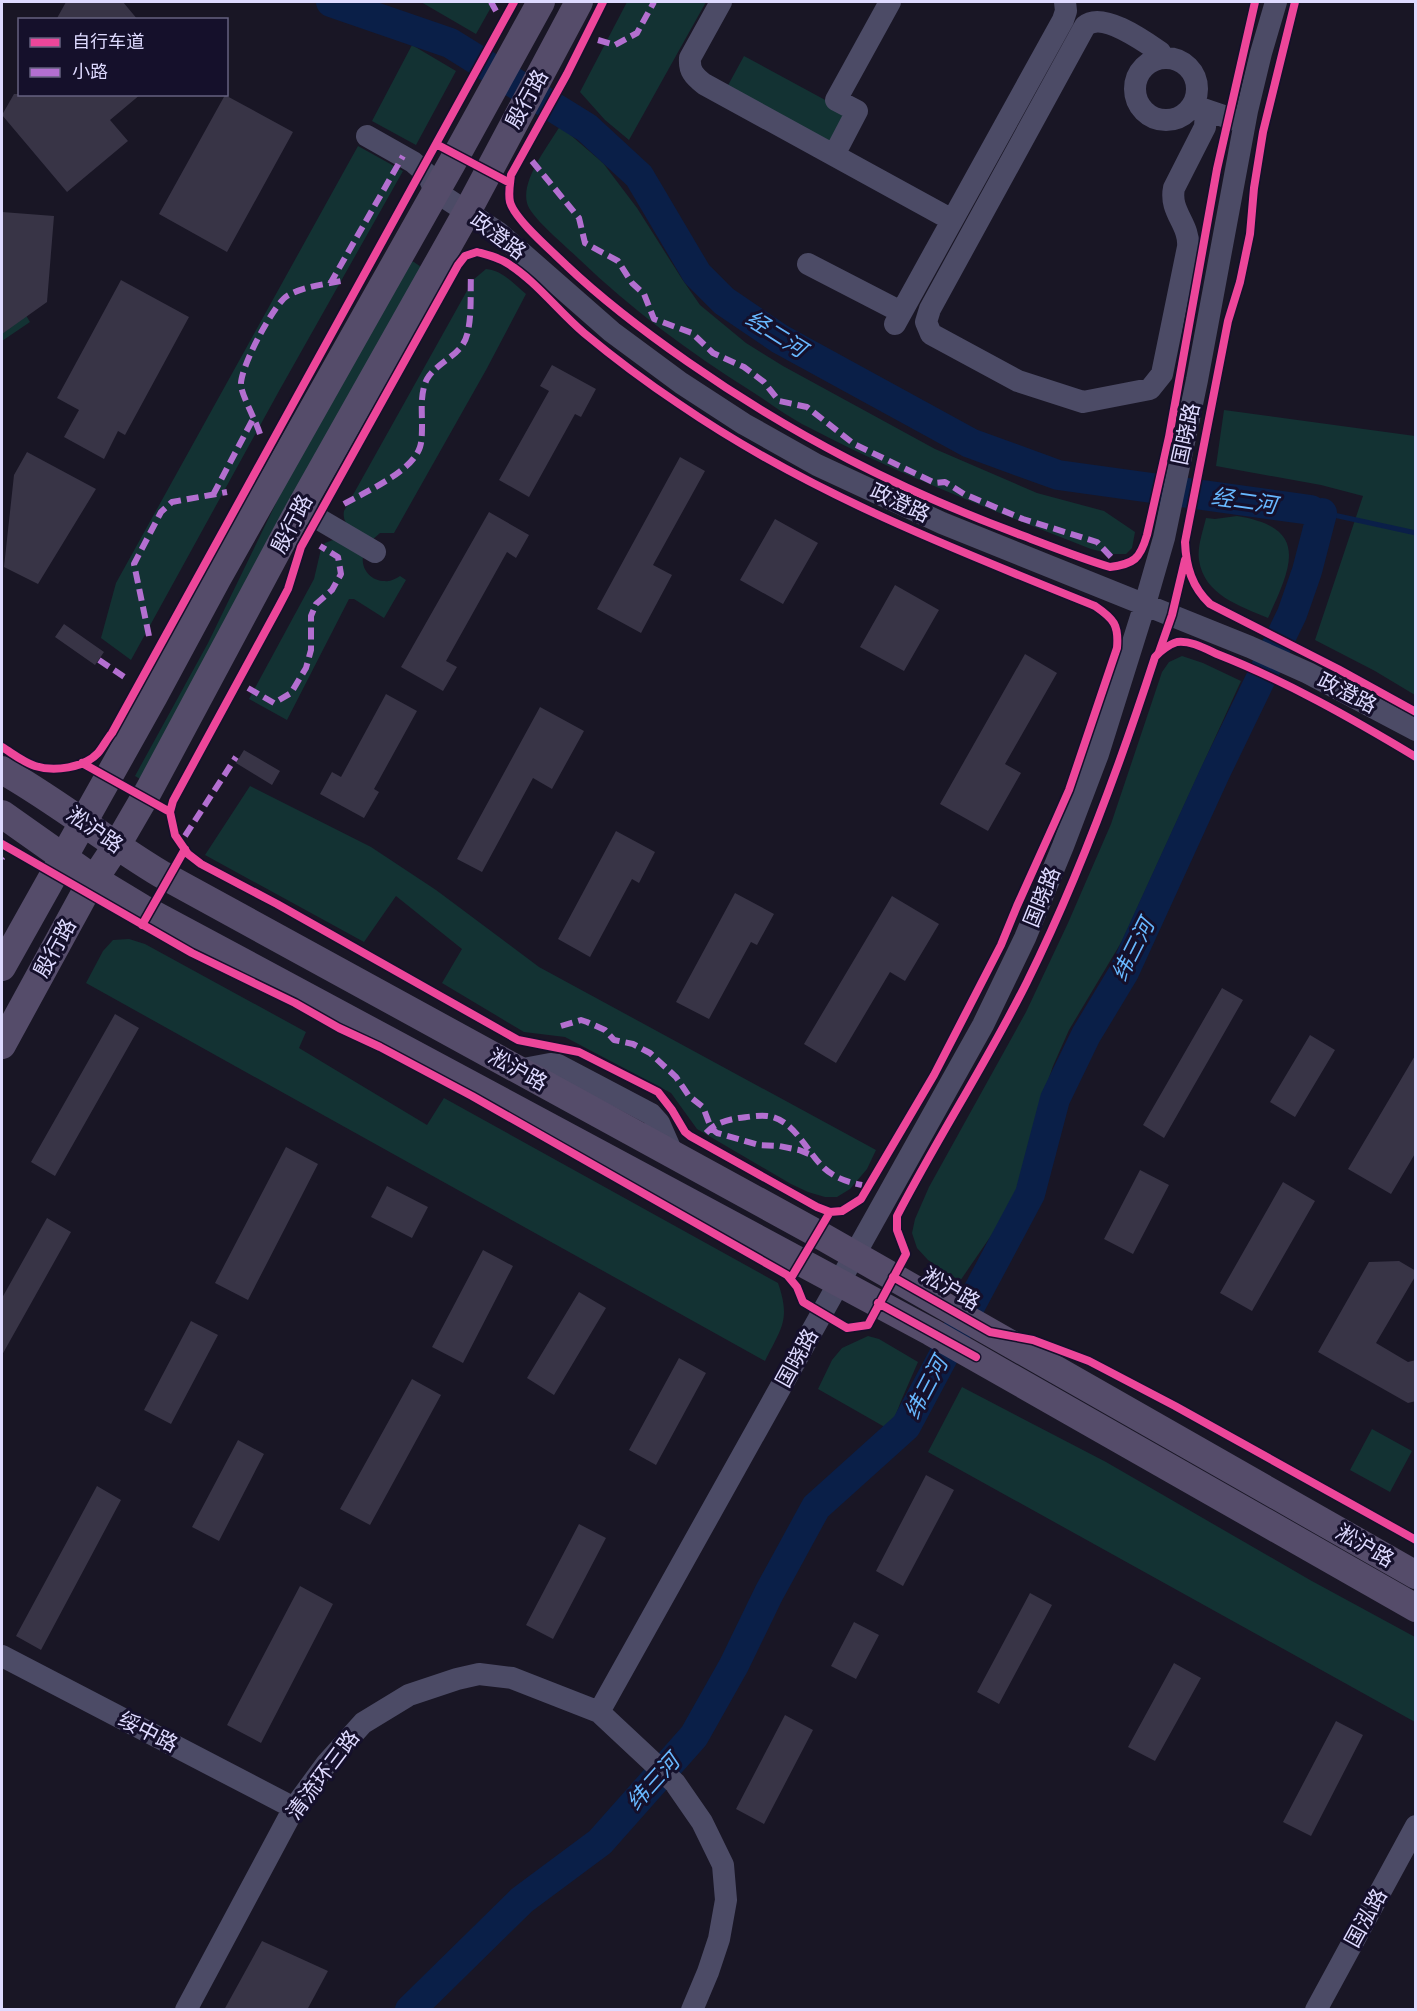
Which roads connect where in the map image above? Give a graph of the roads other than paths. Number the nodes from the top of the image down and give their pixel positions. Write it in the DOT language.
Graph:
graph roads {
  1 [pos="541,2"];
  2 [pos="579,2"];
  3 [pos="721,2"];
  4 [pos="890,2"];
  5 [pos="1065,2"];
  6 [pos="1276,2"];
  7 [pos="1163,58"];
  8 [pos="1199,108"];
  9 [pos="1244,123"];
  10 [pos="367,136"];
  11 [pos="834,155"];
  12 [pos="435,191"];
  13 [pos="467,212"];
  14 [pos="952,220"];
  15 [pos="807,264"];
  16 [pos="300,508"];
  17 [pos="375,552"];
  18 [pos="1145,604"];
  19 [pos="1416,730"];
  20 [pos="2,770"];
  21 [pos="2,814"];
  22 [pos="84,823"];
  23 [pos="117,845"];
  24 [pos="64,858"];
  25 [pos="94,879"];
  26 [pos="2,967"];
  27 [pos="2,1045"];
  28 [pos="855,1255"];
  29 [pos="840,1283"];
  30 [pos="1416,1575"];
  31 [pos="1416,1608"];
  32 [pos="2,1656"];
  33 [pos="599,1712"];
  34 [pos="294,1808"];
  35 [pos="1416,1826"];
  36 [pos="186,2010"];
  37 [pos="692,2010"];
  38 [pos="1316,2010"];
  1 -- 12 [label="main road, 殷行路"];
  2 -- 13 [label="main road, 殷行路"];
  3 -- 11 [label="street"];
  4 -- 11 [label="street"];
  5 -- 14 [label="street"];
  6 -- 9 [label="street, 国晓路"];
  7 -- 8 [label="street"];
  7 -- 8 [label="street"];
  7 -- 8 [label="street"];
  8 -- 9 [label="street"];
  9 -- 18 [label="street, 国晓路"];
  10 -- 12 [label="street"];
  11 -- 14 [label="street"];
  12 -- 13 [label="street, 政澄路"];
  12 -- 22 [label="main road, 殷行路"];
  13 -- 16 [label="main road, 殷行路"];
  13 -- 18 [label="street, 政澄路"];
  14 -- 15 [label="street"];
  16 -- 17 [label="street"];
  16 -- 23 [label="main road, 殷行路"];
  18 -- 19 [label="street, 政澄路"];
  18 -- 28 [label="street, 国晓路"];
  20 -- 22 [label="main road, 淞沪路"];
  21 -- 24 [label="main road, 淞沪路"];
  22 -- 23 [label="main road, 淞沪路"];
  22 -- 24 [label="main road, 殷行路"];
  23 -- 25 [label="main road, 殷行路"];
  23 -- 28 [label="main road, 淞沪路"];
  24 -- 25 [label="main road, 淞沪路"];
  24 -- 26 [label="main road, 殷行路"];
  25 -- 27 [label="main road, 殷行路"];
  25 -- 29 [label="main road, 淞沪路"];
  28 -- 29 [label="street, 国晓路"];
  28 -- 30 [label="main road, 淞沪路"];
  29 -- 31 [label="main road, 淞沪路"];
  29 -- 33 [label="street, 国晓路"];
  32 -- 34 [label="street, 绥中路"];
  33 -- 34 [label="street, 清流环三路"];
  33 -- 37 [label="street, 清流环三路"];
  34 -- 36 [label="street, 清流环三路"];
  35 -- 38 [label="street, 国泓路"];
}
